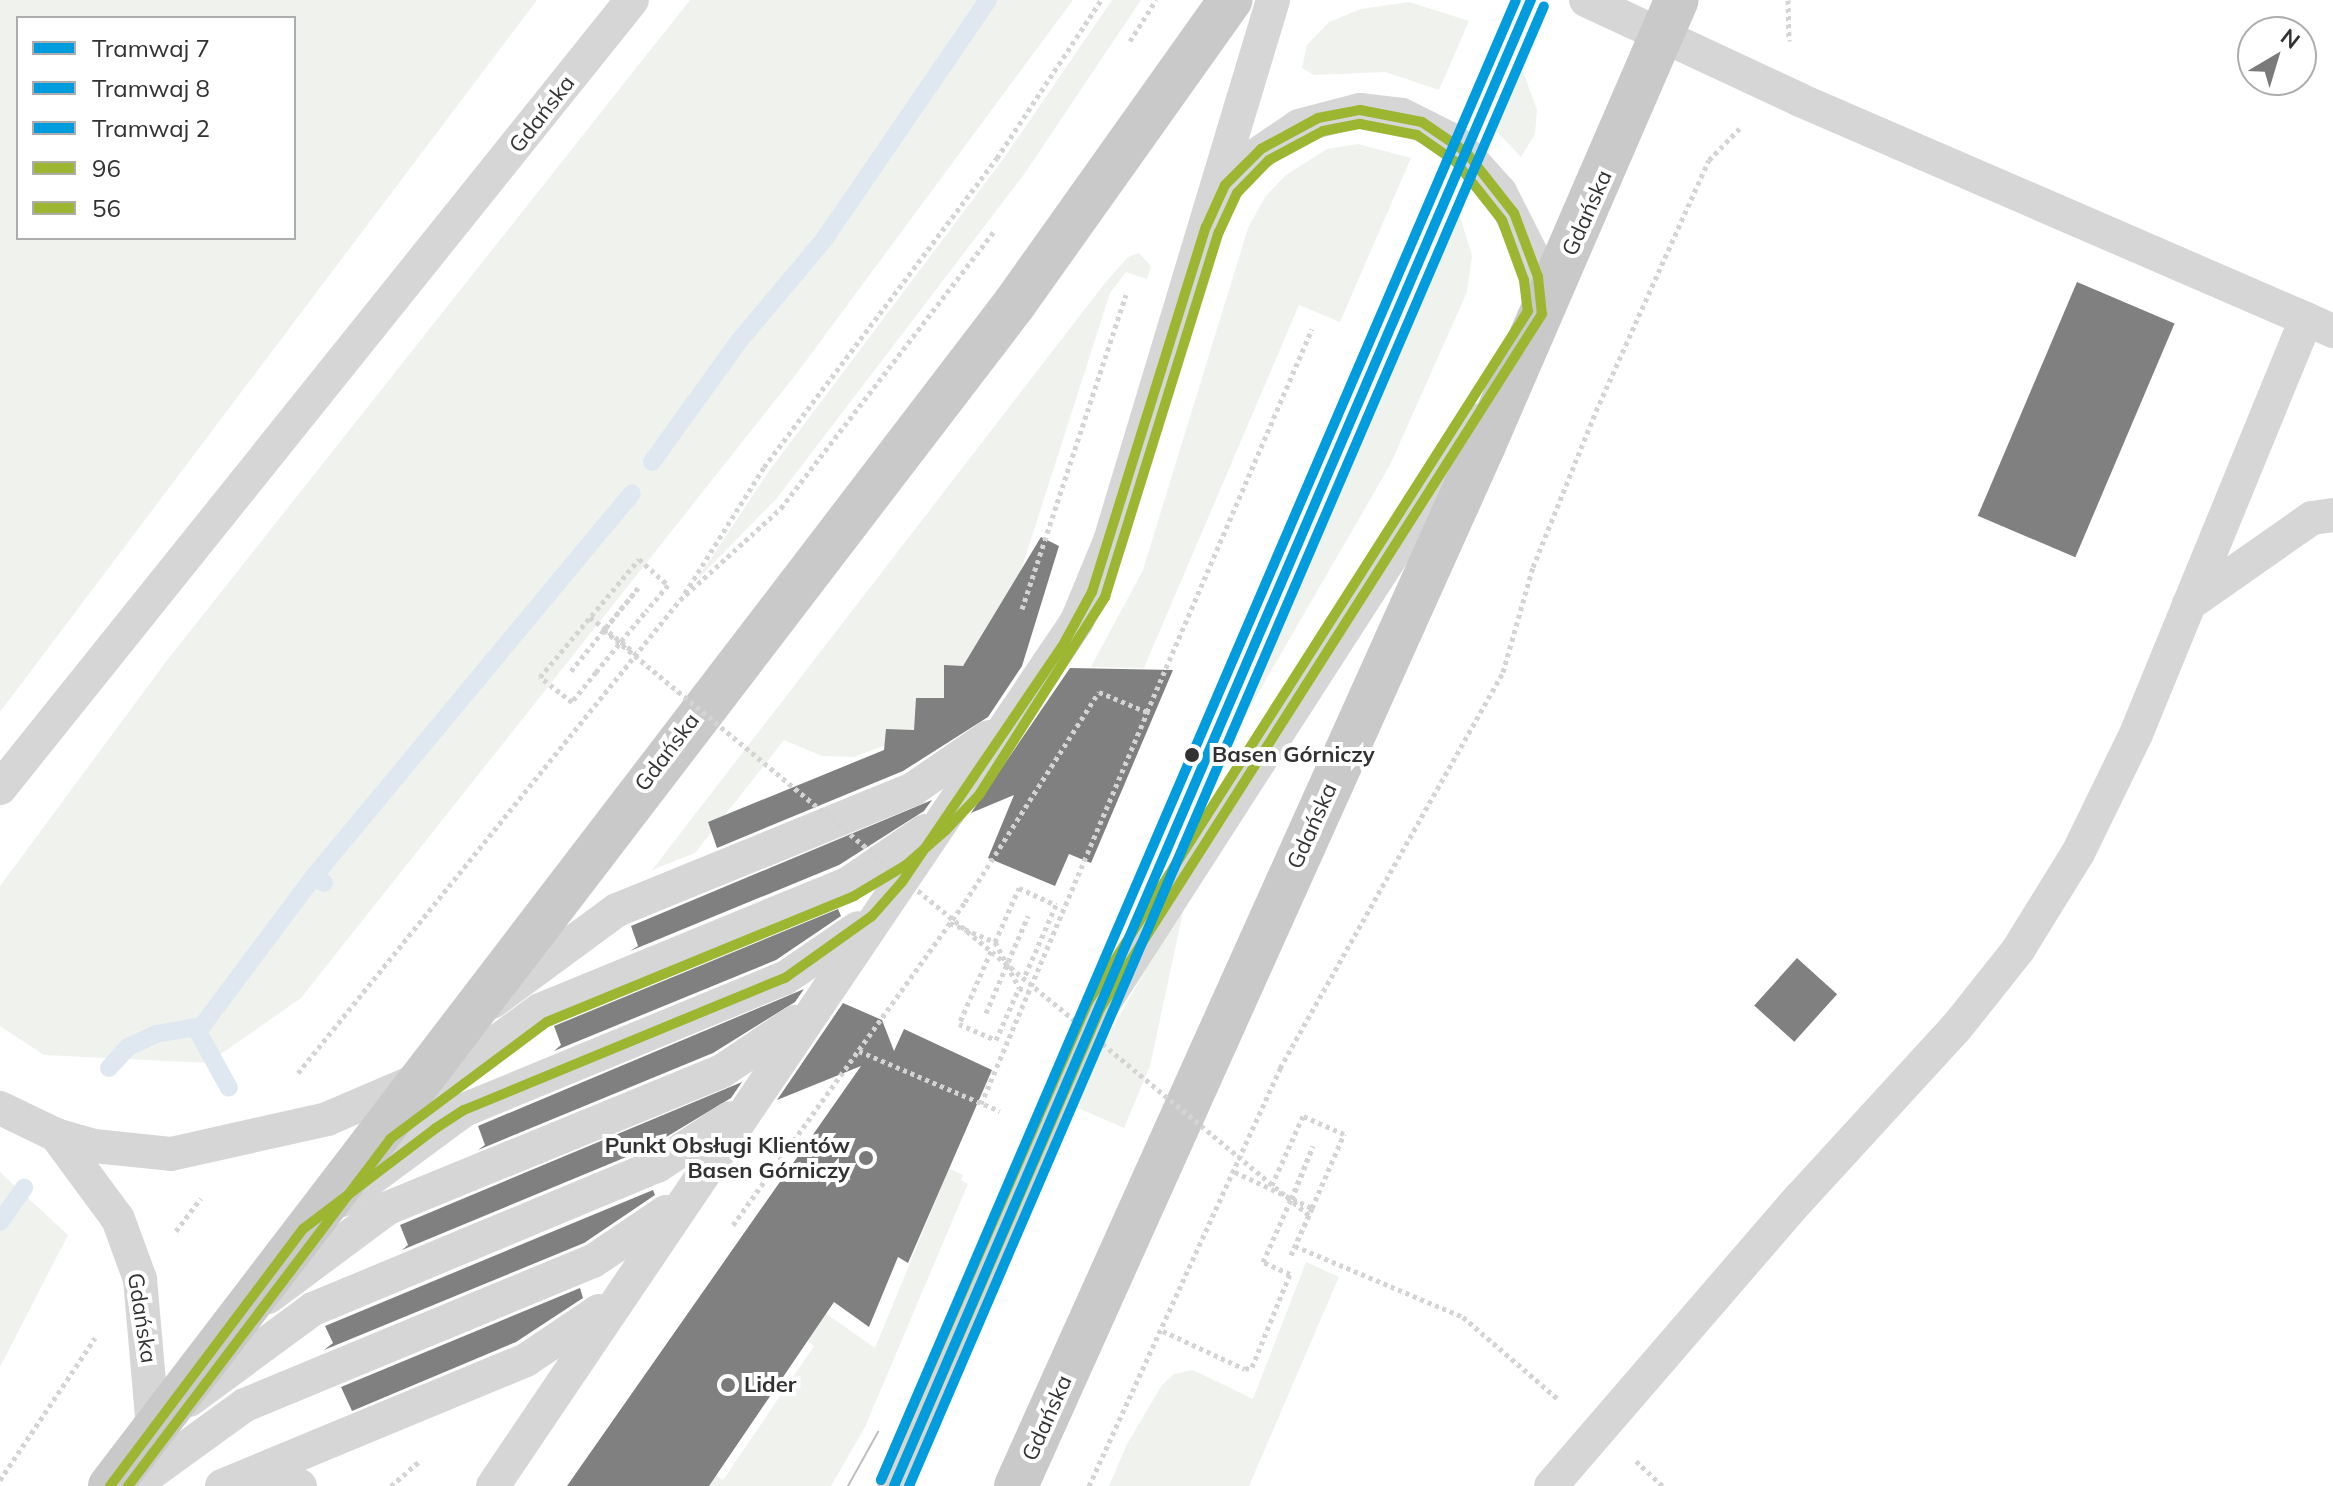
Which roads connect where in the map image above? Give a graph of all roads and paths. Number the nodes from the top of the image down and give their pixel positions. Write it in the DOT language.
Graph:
graph roads {
  1 [pos="632,0"];
  2 [pos="1101,0"];
  3 [pos="1156,0"];
  4 [pos="1230,0"];
  5 [pos="1273,0"];
  6 [pos="1586,0"];
  7 [pos="1788,0"];
  8 [pos="1670,17"];
  9 [pos="1126,46"];
  10 [pos="1768,85"];
  11 [pos="1003,220"];
  12 [pos="1206,227"];
  13 [pos="1126,295"];
  14 [pos="1542,314"];
  15 [pos="2320,325"];
  16 [pos="1312,329"];
  17 [pos="2333,515"];
  18 [pos="638,588"];
  19 [pos="680,600"];
  20 [pos="2189,604"];
  21 [pos="590,617"];
  22 [pos="1016,620"];
  23 [pos="604,629"];
  24 [pos="620,642"];
  25 [pos="635,653"];
  26 [pos="571,671"];
  27 [pos="1030,693"];
  28 [pos="1147,712"];
  29 [pos="967,787"];
  30 [pos="0,788"];
  31 [pos="819,789"];
  32 [pos="793,799"];
  33 [pos="902,882"];
  34 [pos="1028,916"];
  35 [pos="950,923"];
  36 [pos="995,942"];
  37 [pos="991,951"];
  38 [pos="1007,965"];
  39 [pos="839,975"];
  40 [pos="1024,978"];
  41 [pos="1019,988"];
  42 [pos="1029,992"];
  43 [pos="986,1013"];
  44 [pos="456,1030"];
  45 [pos="859,1051"];
  46 [pos="774,1070"];
  47 [pos="418,1080"];
  48 [pos="981,1104"];
  49 [pos="0,1108"];
  50 [pos="1000,1111"];
  51 [pos="380,1129"];
  52 [pos="56,1135"];
  53 [pos="245,1141"];
  54 [pos="1313,1146"];
  55 [pos="710,1165"];
  56 [pos="1235,1172"];
  57 [pos="1272,1185"];
  58 [pos="1291,1199"];
  59 [pos="1312,1208"];
  60 [pos="303,1229"];
  61 [pos="730,1230"];
  62 [pos="1295,1246"];
  63 [pos="643,1264"];
  64 [pos="140,1279"];
  65 [pos="228,1327"];
  66 [pos="1163,1331"];
  67 [pos="153,1428"];
  68 [pos="1600,1428"];
  69 [pos="0,1480"];
  70 [pos="110,1486"];
  71 [pos="133,1486"];
  72 [pos="222,1486"];
  73 [pos="236,1486"];
  74 [pos="300,1486"];
  75 [pos="493,1486"];
  76 [pos="894,1486"];
  77 [pos="1016,1486"];
  78 [pos="1089,1486"];
  79 [pos="1551,1486"];
  80 [pos="1663,1486"];
  1 -- 30 [label="lane, Gdańska"];
  2 -- 19 [label="path"];
  3 -- 9 [label="path"];
  4 -- 44 [label="main road, Gdańska"];
  5 -- 12 [label="lane"];
  6 -- 8 [label="lane"];
  7 -- 10 [label="path"];
  8 -- 10 [label="lane"];
  8 -- 14 [label="main road, Gdańska"];
  10 -- 15 [label="lane"];
  10 -- 56 [label="path"];
  11 -- 19 [label="path"];
  12 -- 14 [label="lane"];
  12 -- 27 [label="lane"];
  13 -- 22 [label="path"];
  14 -- 76 [label="lane"];
  14 -- 77 [label="main road, Gdańska"];
  15 -- 20 [label="lane"];
  16 -- 28 [label="path"];
  17 -- 20 [label="lane"];
  18 -- 23 [label="path, bridge"];
  19 -- 25 [label="path"];
  20 -- 68 [label="lane"];
  21 -- 23 [label="path"];
  21 -- 24 [label="path, bridge"];
  21 -- 24 [label="path, bridge"];
  23 -- 24 [label="path, bridge"];
  23 -- 25 [label="path"];
  23 -- 26 [label="path"];
  24 -- 37 [label="path, bridge"];
  25 -- 53 [label="path"];
  27 -- 29 [label="lane"];
  27 -- 44 [label="lane"];
  28 -- 35 [label="path"];
  28 -- 42 [label="path"];
  29 -- 33 [label="lane"];
  29 -- 51 [label="lane"];
  31 -- 32 [label="path"];
  33 -- 39 [label="lane"];
  33 -- 60 [label="lane"];
  34 -- 38 [label="path"];
  35 -- 36 [label="path"];
  35 -- 45 [label="path"];
  36 -- 38 [label="path"];
  36 -- 40 [label="path"];
  37 -- 38 [label="path, bridge"];
  37 -- 41 [label="path"];
  38 -- 40 [label="path, bridge"];
  38 -- 41 [label="path"];
  38 -- 43 [label="path"];
  39 -- 46 [label="lane"];
  39 -- 65 [label="lane"];
  40 -- 57 [label="path, bridge"];
  41 -- 42 [label="path"];
  42 -- 48 [label="path"];
  44 -- 47 [label="main road, Gdańska"];
  45 -- 48 [label="path"];
  45 -- 61 [label="path"];
  46 -- 55 [label="lane"];
  46 -- 67 [label="lane"];
  47 -- 51 [label="main road, Gdańska"];
  47 -- 53 [label="lane, Gdańska"];
  48 -- 50 [label="path"];
  49 -- 52 [label="lane, Gdańska"];
  51 -- 60 [label="main road, Gdańska"];
  52 -- 53 [label="lane, Gdańska"];
  52 -- 64 [label="lane, Gdańska"];
  53 -- 64 [label="path"];
  54 -- 58 [label="path, bridge"];
  55 -- 63 [label="lane"];
  55 -- 71 [label="lane"];
  56 -- 58 [label="path"];
  56 -- 66 [label="path"];
  57 -- 58 [label="path, bridge"];
  57 -- 59 [label="path"];
  58 -- 59 [label="path"];
  58 -- 62 [label="path, bridge"];
  58 -- 66 [label="path"];
  59 -- 62 [label="path"];
  60 -- 65 [label="main road, Gdańska"];
  62 -- 68 [label="path"];
  63 -- 72 [label="lane"];
  63 -- 75 [label="lane"];
  64 -- 67 [label="lane, Gdańska"];
  64 -- 69 [label="path"];
  65 -- 67 [label="main road, Gdańska"];
  66 -- 78 [label="path"];
  67 -- 70 [label="main road, Gdańska"];
  68 -- 79 [label="lane"];
  68 -- 80 [label="path"];
  73 -- 74 [label="lane"];
}
